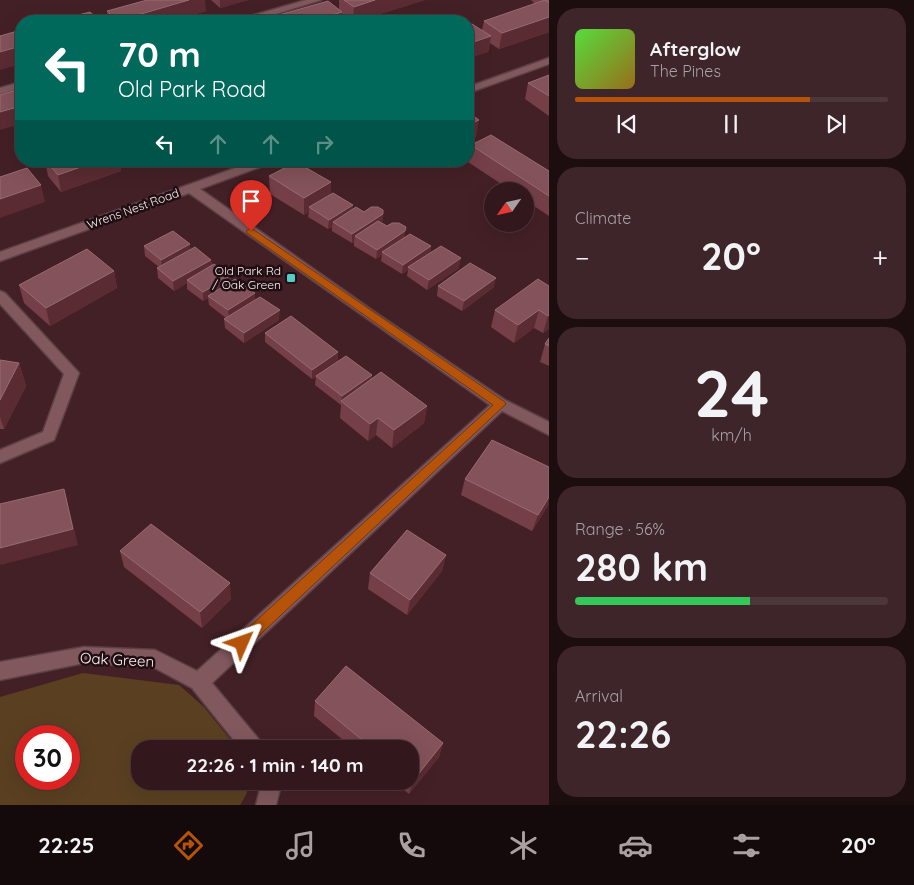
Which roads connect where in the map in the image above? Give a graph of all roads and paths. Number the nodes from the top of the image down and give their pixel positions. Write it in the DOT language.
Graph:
graph roads {
  1 [pos="316,0"];
  2 [pos="264,15"];
  3 [pos="548,62"];
  4 [pos="15,87"];
  5 [pos="474,88"];
  6 [pos="0,91"];
  7 [pos="250,167"];
  8 [pos="190,188"];
  9 [pos="0,257"];
  10 [pos="0,296"];
  11 [pos="500,404"];
  12 [pos="549,429"];
  13 [pos="0,456"];
  14 [pos="0,671"];
  15 [pos="199,682"];
  16 [pos="247,740"];
  17 [pos="270,790"];
  18 [pos="266,805"];
  1 -- 2 [label="street"];
  3 -- 5 [label="street"];
  4 -- 6 [label="street"];
  7 -- 8 [label="street, Wrens Nest Road"];
  8 -- 9 [label="street, Wrens Nest Road"];
  8 -- 11 [label="street"];
  10 -- 13 [label="street"];
  11 -- 12 [label="street"];
  11 -- 15 [label="street"];
  14 -- 15 [label="street, Oak Green"];
  15 -- 16 [label="street, Oak Green"];
  17 -- 18 [label="street"];
}
